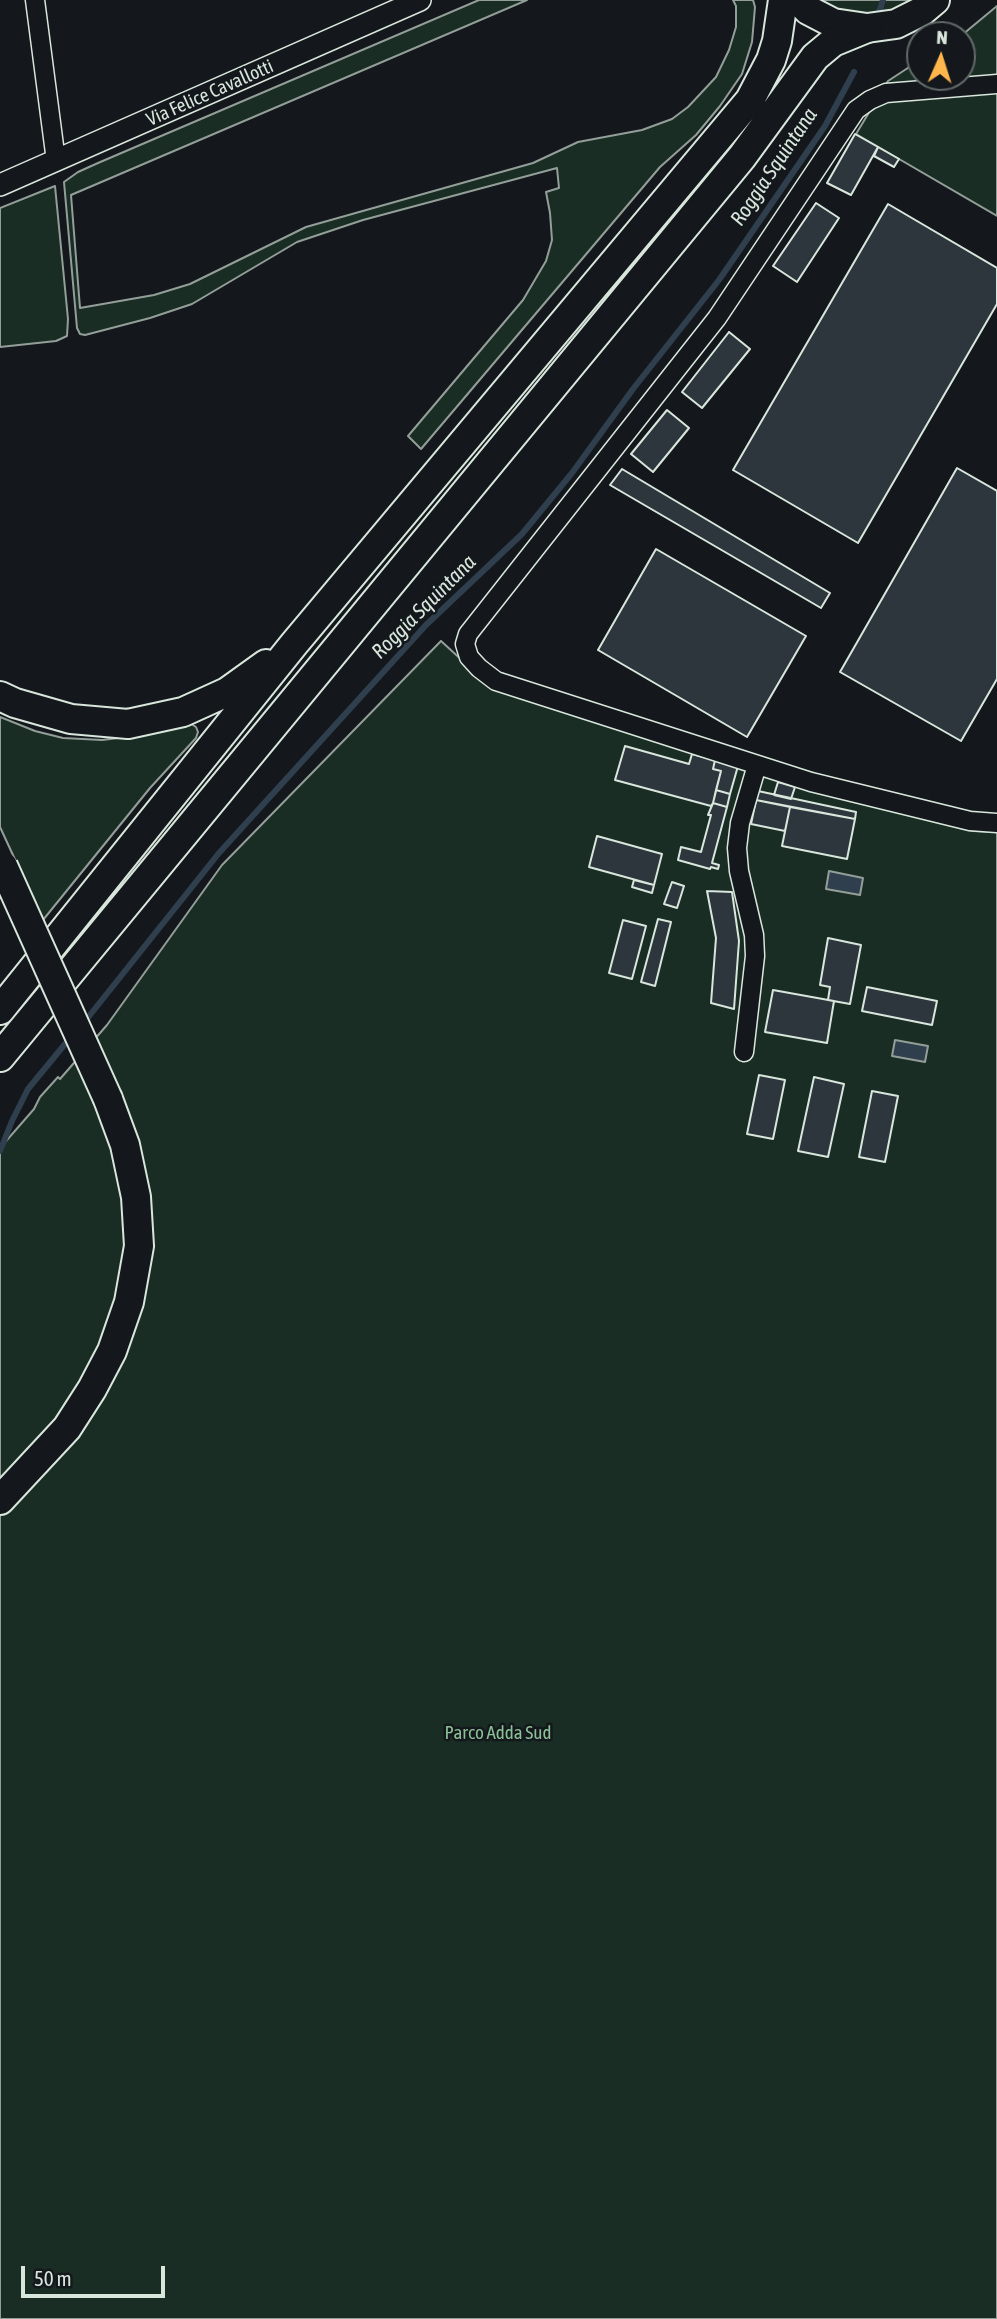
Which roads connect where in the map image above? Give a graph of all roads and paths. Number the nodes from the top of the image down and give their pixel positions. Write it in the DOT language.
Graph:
graph roads {
  1 [pos="35,0"];
  2 [pos="421,0"];
  3 [pos="783,0"];
  4 [pos="798,0"];
  5 [pos="935,0"];
  6 [pos="867,28"];
  7 [pos="997,84"];
  8 [pos="56,161"];
  9 [pos="0,186"];
  10 [pos="294,644"];
  11 [pos="0,696"];
  12 [pos="757,765"];
  13 [pos="997,823"];
  14 [pos="2,862"];
  15 [pos="0,1010"];
  16 [pos="744,1052"];
  17 [pos="0,1057"];
  18 [pos="41,1455"];
  19 [pos="0,1474"];
  20 [pos="0,1500"];
  1 -- 8 [label="street"];
  2 -- 8 [label="street, Via Felice Cavallotti"];
  3 -- 10 [label="main road"];
  4 -- 6 [label="main road"];
  5 -- 6 [label="main road"];
  6 -- 17 [label="main road"];
  7 -- 12 [label="street"];
  8 -- 9 [label="street, Via Felice Cavallotti"];
  10 -- 11 [label="main road"];
  10 -- 15 [label="main road"];
  12 -- 13 [label="street"];
  12 -- 16 [label="street"];
  14 -- 18 [label="main road, bridge"];
  18 -- 19 [label="main road"];
  18 -- 20 [label="main road"];
}
